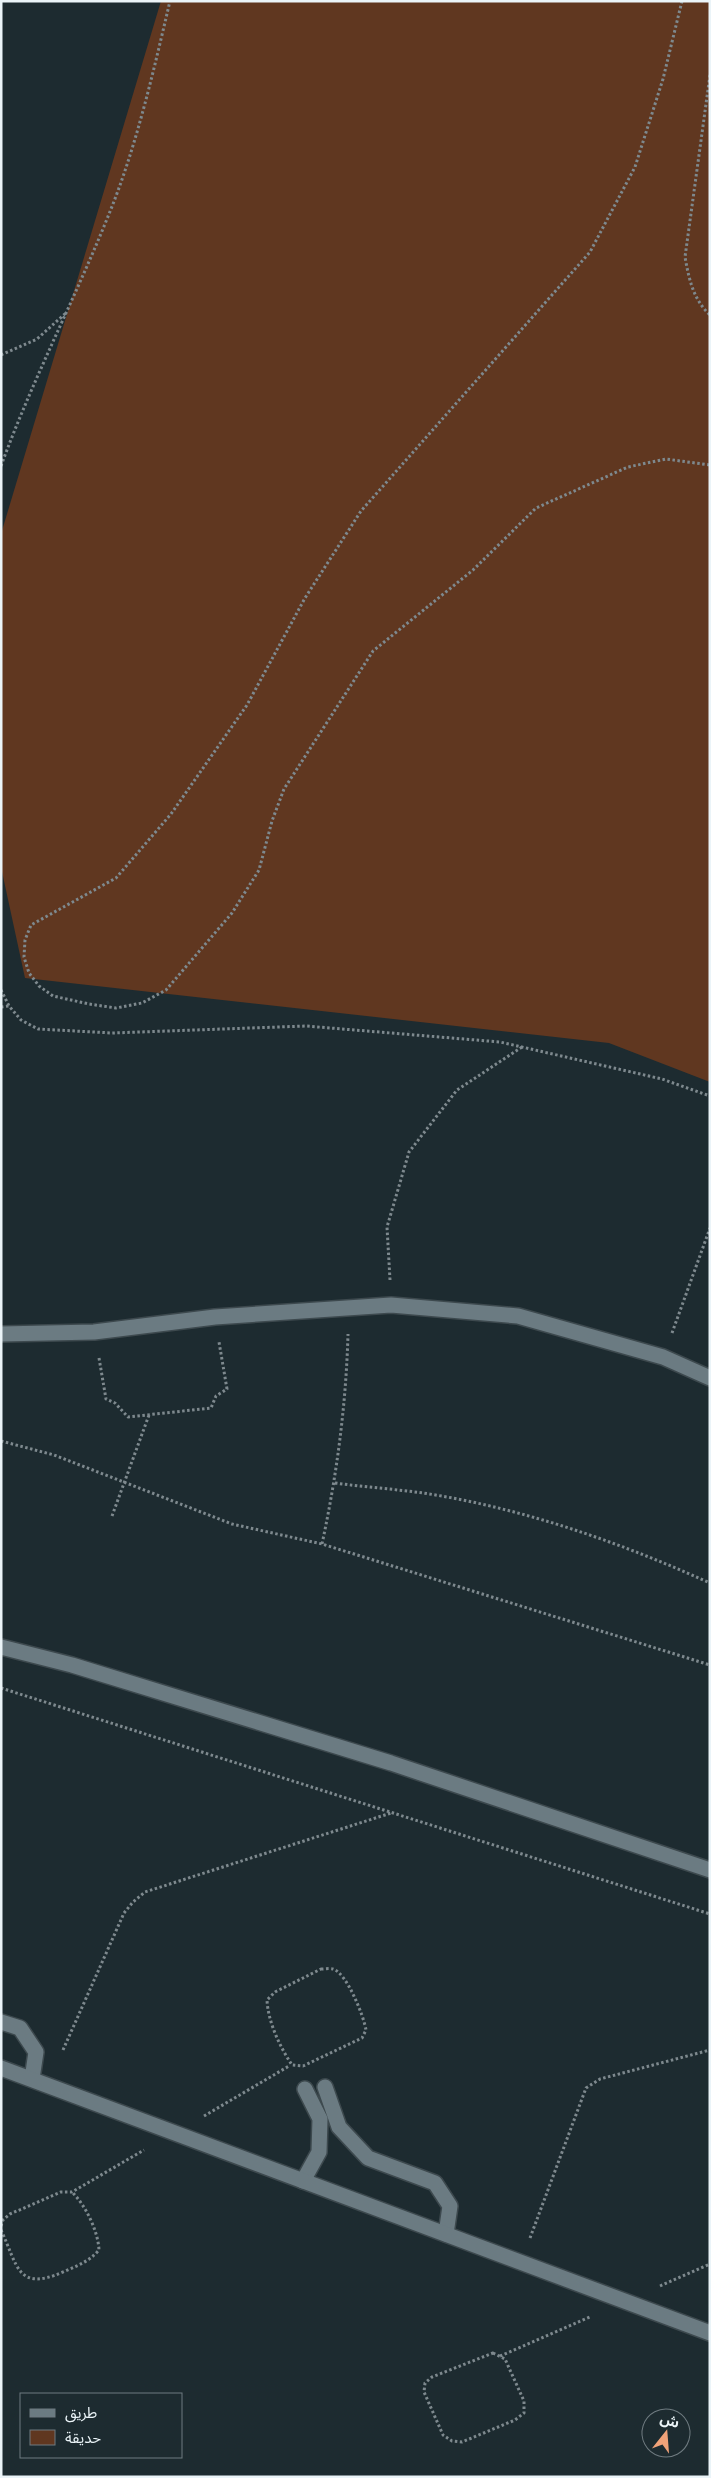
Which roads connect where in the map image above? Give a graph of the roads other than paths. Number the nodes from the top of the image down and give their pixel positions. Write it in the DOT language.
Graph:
graph roads {
  1 [pos="1,1334"];
  2 [pos="710,1378"];
  3 [pos="1,1647"];
  4 [pos="710,1870"];
  5 [pos="1,2022"];
  6 [pos="1,2068"];
  7 [pos="32,2079"];
  8 [pos="325,2086"];
  9 [pos="305,2089"];
  10 [pos="303,2181"];
  11 [pos="446,2234"];
  12 [pos="710,2333"];
  1 -- 2 [label="street"];
  3 -- 4 [label="street"];
  5 -- 7 [label="street"];
  6 -- 7 [label="street"];
  7 -- 10 [label="street"];
  8 -- 11 [label="street"];
  9 -- 10 [label="street"];
  10 -- 11 [label="street"];
  11 -- 12 [label="street"];
}
